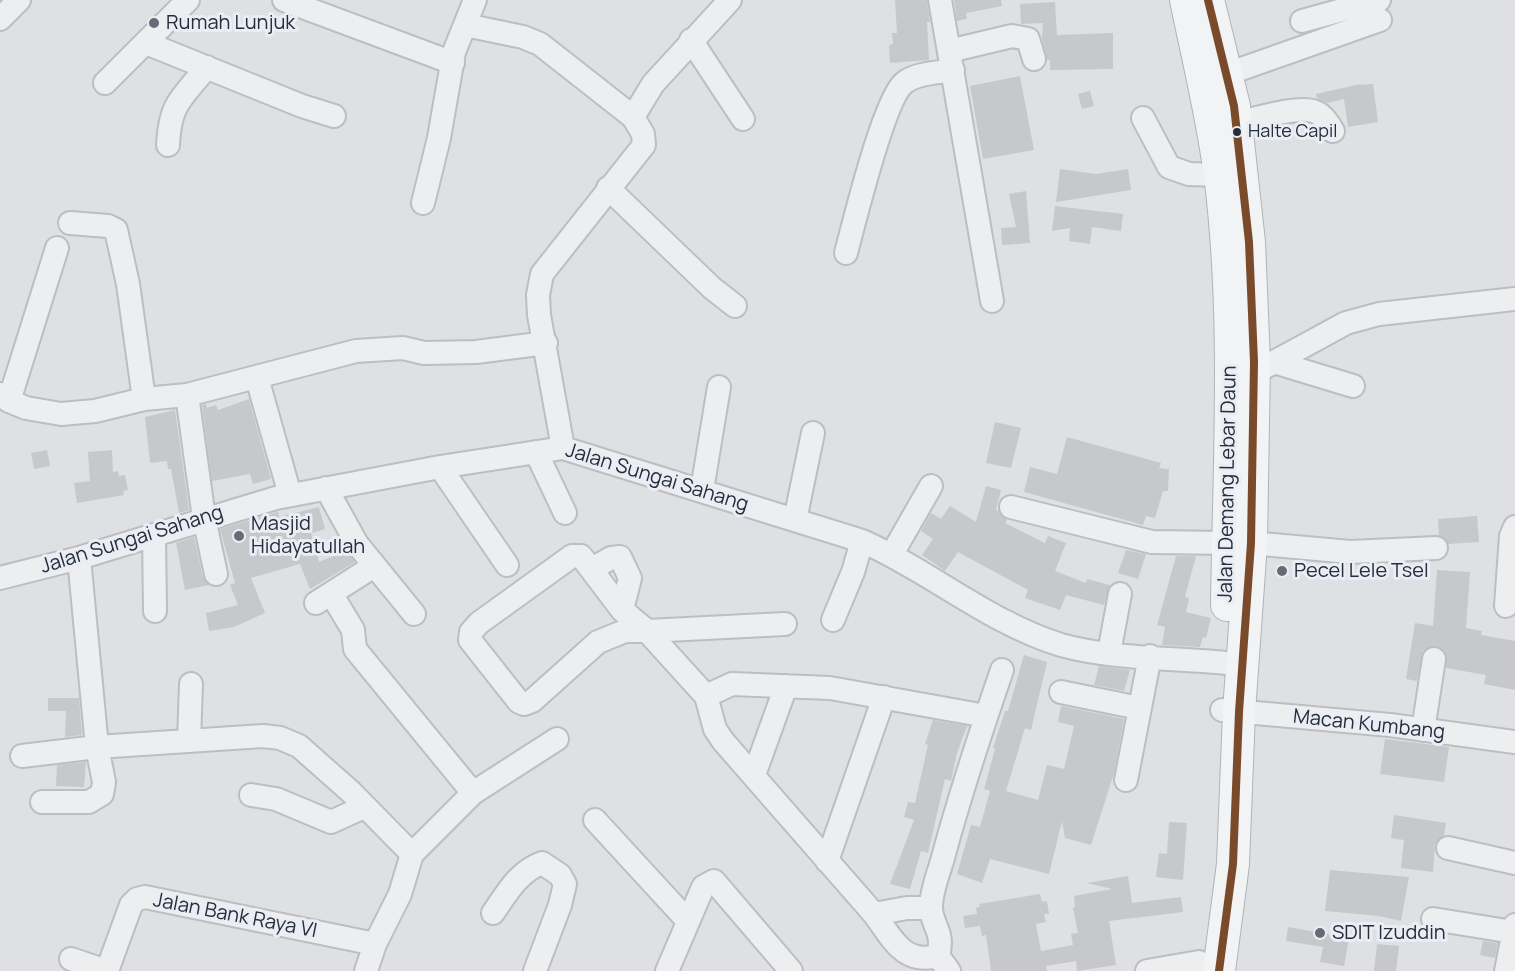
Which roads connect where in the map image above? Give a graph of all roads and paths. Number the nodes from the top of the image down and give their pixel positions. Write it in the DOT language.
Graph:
graph roads {
  1 [pos="19,0"];
  2 [pos="188,0"];
  3 [pos="284,0"];
  4 [pos="475,0"];
  5 [pos="730,0"];
  6 [pos="940,0"];
  7 [pos="1185,0"];
  8 [pos="1208,0"];
  9 [pos="1334,6"];
  10 [pos="1379,10"];
  11 [pos="1301,16"];
  12 [pos="0,19"];
  13 [pos="465,25"];
  14 [pos="691,40"];
  15 [pos="146,43"];
  16 [pos="1034,59"];
  17 [pos="951,61"];
  18 [pos="453,63"];
  19 [pos="207,67"];
  20 [pos="1227,74"];
  21 [pos="105,83"];
  22 [pos="334,117"];
  23 [pos="633,117"];
  24 [pos="1143,118"];
  25 [pos="743,120"];
  26 [pos="1236,123"];
  27 [pos="1333,131"];
  28 [pos="168,146"];
  29 [pos="1220,175"];
  30 [pos="608,188"];
  31 [pos="423,202"];
  32 [pos="70,223"];
  33 [pos="57,248"];
  34 [pos="846,253"];
  35 [pos="1515,299"];
  36 [pos="992,302"];
  37 [pos="735,306"];
  38 [pos="546,343"];
  39 [pos="1253,370"];
  40 [pos="257,378"];
  41 [pos="1353,386"];
  42 [pos="719,387"];
  43 [pos="187,395"];
  44 [pos="4,398"];
  45 [pos="144,399"];
  46 [pos="813,433"];
  47 [pos="563,448"];
  48 [pos="536,452"];
  49 [pos="440,467"];
  50 [pos="931,486"];
  51 [pos="326,488"];
  52 [pos="702,490"];
  53 [pos="291,495"];
  54 [pos="1011,507"];
  55 [pos="565,513"];
  56 [pos="204,518"];
  57 [pos="795,520"];
  58 [pos="1515,527"];
  59 [pos="154,535"];
  60 [pos="862,541"];
  61 [pos="1239,543"];
  62 [pos="1436,548"];
  63 [pos="892,554"];
  64 [pos="79,558"];
  65 [pos="507,565"];
  66 [pos="374,566"];
  67 [pos="216,574"];
  68 [pos="0,578"];
  69 [pos="1120,594"];
  70 [pos="1506,606"];
  71 [pos="155,611"];
  72 [pos="414,614"];
  73 [pos="833,620"];
  74 [pos="785,624"];
  75 [pos="647,631"];
  76 [pos="1109,653"];
  77 [pos="1150,656"];
  78 [pos="1434,659"];
  79 [pos="1226,663"];
  80 [pos="1002,670"];
  81 [pos="191,684"];
  82 [pos="786,686"];
  83 [pos="1061,692"];
  84 [pos="706,696"];
  85 [pos="884,698"];
  86 [pos="1139,708"];
  87 [pos="1230,711"];
  88 [pos="986,717"];
  89 [pos="1424,730"];
  90 [pos="557,739"];
  91 [pos="189,741"];
  92 [pos="1515,742"];
  93 [pos="97,747"];
  94 [pos="22,756"];
  95 [pos="754,775"];
  96 [pos="1126,780"];
  97 [pos="473,793"];
  98 [pos="251,795"];
  99 [pos="42,802"];
  100 [pos="364,807"];
  101 [pos="596,820"];
  102 [pos="1448,848"];
  103 [pos="412,854"];
  104 [pos="827,861"];
  105 [pos="1515,863"];
  106 [pos="931,909"];
  107 [pos="493,912"];
  108 [pos="874,914"];
  109 [pos="1433,919"];
  110 [pos="687,920"];
  111 [pos="1514,928"];
  112 [pos="375,944"];
  113 [pos="71,959"];
  114 [pos="944,963"];
  115 [pos="1507,964"];
  116 [pos="1206,968"];
  117 [pos="106,971"];
  118 [pos="366,971"];
  119 [pos="535,971"];
  120 [pos="667,971"];
  121 [pos="791,971"];
  122 [pos="1147,971"];
  1 -- 12 [label="street"];
  2 -- 15 [label="street"];
  3 -- 18 [label="street"];
  4 -- 13 [label="street"];
  5 -- 14 [label="street"];
  6 -- 17 [label="street"];
  7 -- 29 [label="highway, Jalan Demang Lebar Daun"];
  8 -- 20 [label="highway, Jalan Demang Lebar Daun"];
  9 -- 10 [label="street"];
  9 -- 11 [label="street"];
  10 -- 20 [label="street"];
  13 -- 18 [label="street"];
  13 -- 23 [label="street"];
  14 -- 23 [label="street"];
  14 -- 25 [label="street"];
  15 -- 19 [label="street"];
  15 -- 21 [label="street"];
  16 -- 17 [label="street"];
  17 -- 34 [label="street"];
  17 -- 36 [label="street"];
  18 -- 31 [label="street"];
  19 -- 22 [label="street"];
  19 -- 28 [label="street"];
  20 -- 26 [label="highway, Jalan Demang Lebar Daun"];
  23 -- 30 [label="street"];
  24 -- 29 [label="street"];
  26 -- 27 [label="street"];
  26 -- 39 [label="highway, Jalan Demang Lebar Daun"];
  29 -- 39 [label="highway, Jalan Demang Lebar Daun"];
  30 -- 37 [label="street"];
  30 -- 38 [label="street"];
  32 -- 45 [label="street"];
  33 -- 44 [label="street"];
  35 -- 39 [label="street"];
  38 -- 40 [label="street"];
  38 -- 47 [label="street"];
  39 -- 41 [label="street"];
  39 -- 61 [label="highway, Jalan Demang Lebar Daun"];
  40 -- 43 [label="street"];
  40 -- 53 [label="street"];
  42 -- 52 [label="street"];
  43 -- 45 [label="street"];
  43 -- 56 [label="street"];
  44 -- 45 [label="street"];
  46 -- 57 [label="street"];
  47 -- 48 [label="street, Jalan Sungai Sahang"];
  47 -- 52 [label="street, Jalan Sungai Sahang"];
  48 -- 49 [label="street, Jalan Sungai Sahang"];
  48 -- 55 [label="street"];
  49 -- 51 [label="street, Jalan Sungai Sahang"];
  49 -- 65 [label="street"];
  50 -- 63 [label="street"];
  51 -- 53 [label="street, Jalan Sungai Sahang"];
  51 -- 66 [label="street"];
  52 -- 57 [label="street, Jalan Sungai Sahang"];
  53 -- 56 [label="street, Jalan Sungai Sahang"];
  54 -- 61 [label="street"];
  56 -- 59 [label="street, Jalan Sungai Sahang"];
  56 -- 67 [label="street"];
  57 -- 60 [label="street, Jalan Sungai Sahang"];
  58 -- 70 [label="street"];
  59 -- 64 [label="street, Jalan Sungai Sahang"];
  59 -- 71 [label="street"];
  60 -- 63 [label="street, Jalan Sungai Sahang"];
  60 -- 73 [label="street"];
  61 -- 62 [label="street"];
  61 -- 79 [label="highway, Jalan Demang Lebar Daun"];
  61 -- 87 [label="highway, Jalan Demang Lebar Daun"];
  63 -- 76 [label="street, Jalan Sungai Sahang"];
  64 -- 68 [label="street, Jalan Sungai Sahang"];
  64 -- 93 [label="street"];
  66 -- 72 [label="street"];
  66 -- 97 [label="street"];
  69 -- 76 [label="street"];
  74 -- 75 [label="street"];
  75 -- 75 [label="street"];
  75 -- 84 [label="street"];
  76 -- 77 [label="street, Jalan Sungai Sahang"];
  77 -- 79 [label="street, Jalan Sungai Sahang"];
  77 -- 86 [label="street"];
  78 -- 89 [label="street"];
  79 -- 87 [label="highway, Jalan Demang Lebar Daun"];
  80 -- 88 [label="street"];
  81 -- 91 [label="street"];
  82 -- 84 [label="street"];
  82 -- 85 [label="street"];
  82 -- 95 [label="street"];
  83 -- 86 [label="street"];
  84 -- 95 [label="street"];
  85 -- 88 [label="street"];
  85 -- 104 [label="street"];
  86 -- 96 [label="street"];
  87 -- 89 [label="street, Macan Kumbang"];
  87 -- 116 [label="highway, Jalan Demang Lebar Daun"];
  88 -- 106 [label="street"];
  89 -- 92 [label="street, Macan Kumbang"];
  90 -- 97 [label="street"];
  91 -- 93 [label="street"];
  91 -- 100 [label="street"];
  93 -- 94 [label="street"];
  93 -- 99 [label="street"];
  95 -- 104 [label="street"];
  97 -- 103 [label="street"];
  98 -- 100 [label="street"];
  100 -- 103 [label="street"];
  101 -- 110 [label="street"];
  102 -- 105 [label="street"];
  103 -- 112 [label="street"];
  104 -- 108 [label="street"];
  106 -- 108 [label="street"];
  106 -- 114 [label="street"];
  107 -- 119 [label="street"];
  108 -- 114 [label="street"];
  109 -- 111 [label="street"];
  110 -- 120 [label="street"];
  110 -- 121 [label="street"];
  111 -- 115 [label="street"];
  112 -- 117 [label="street, Jalan Bank Raya VI"];
  112 -- 118 [label="street"];
  113 -- 117 [label="street, Jalan Bank Raya VI"];
  116 -- 122 [label="street"];
}
